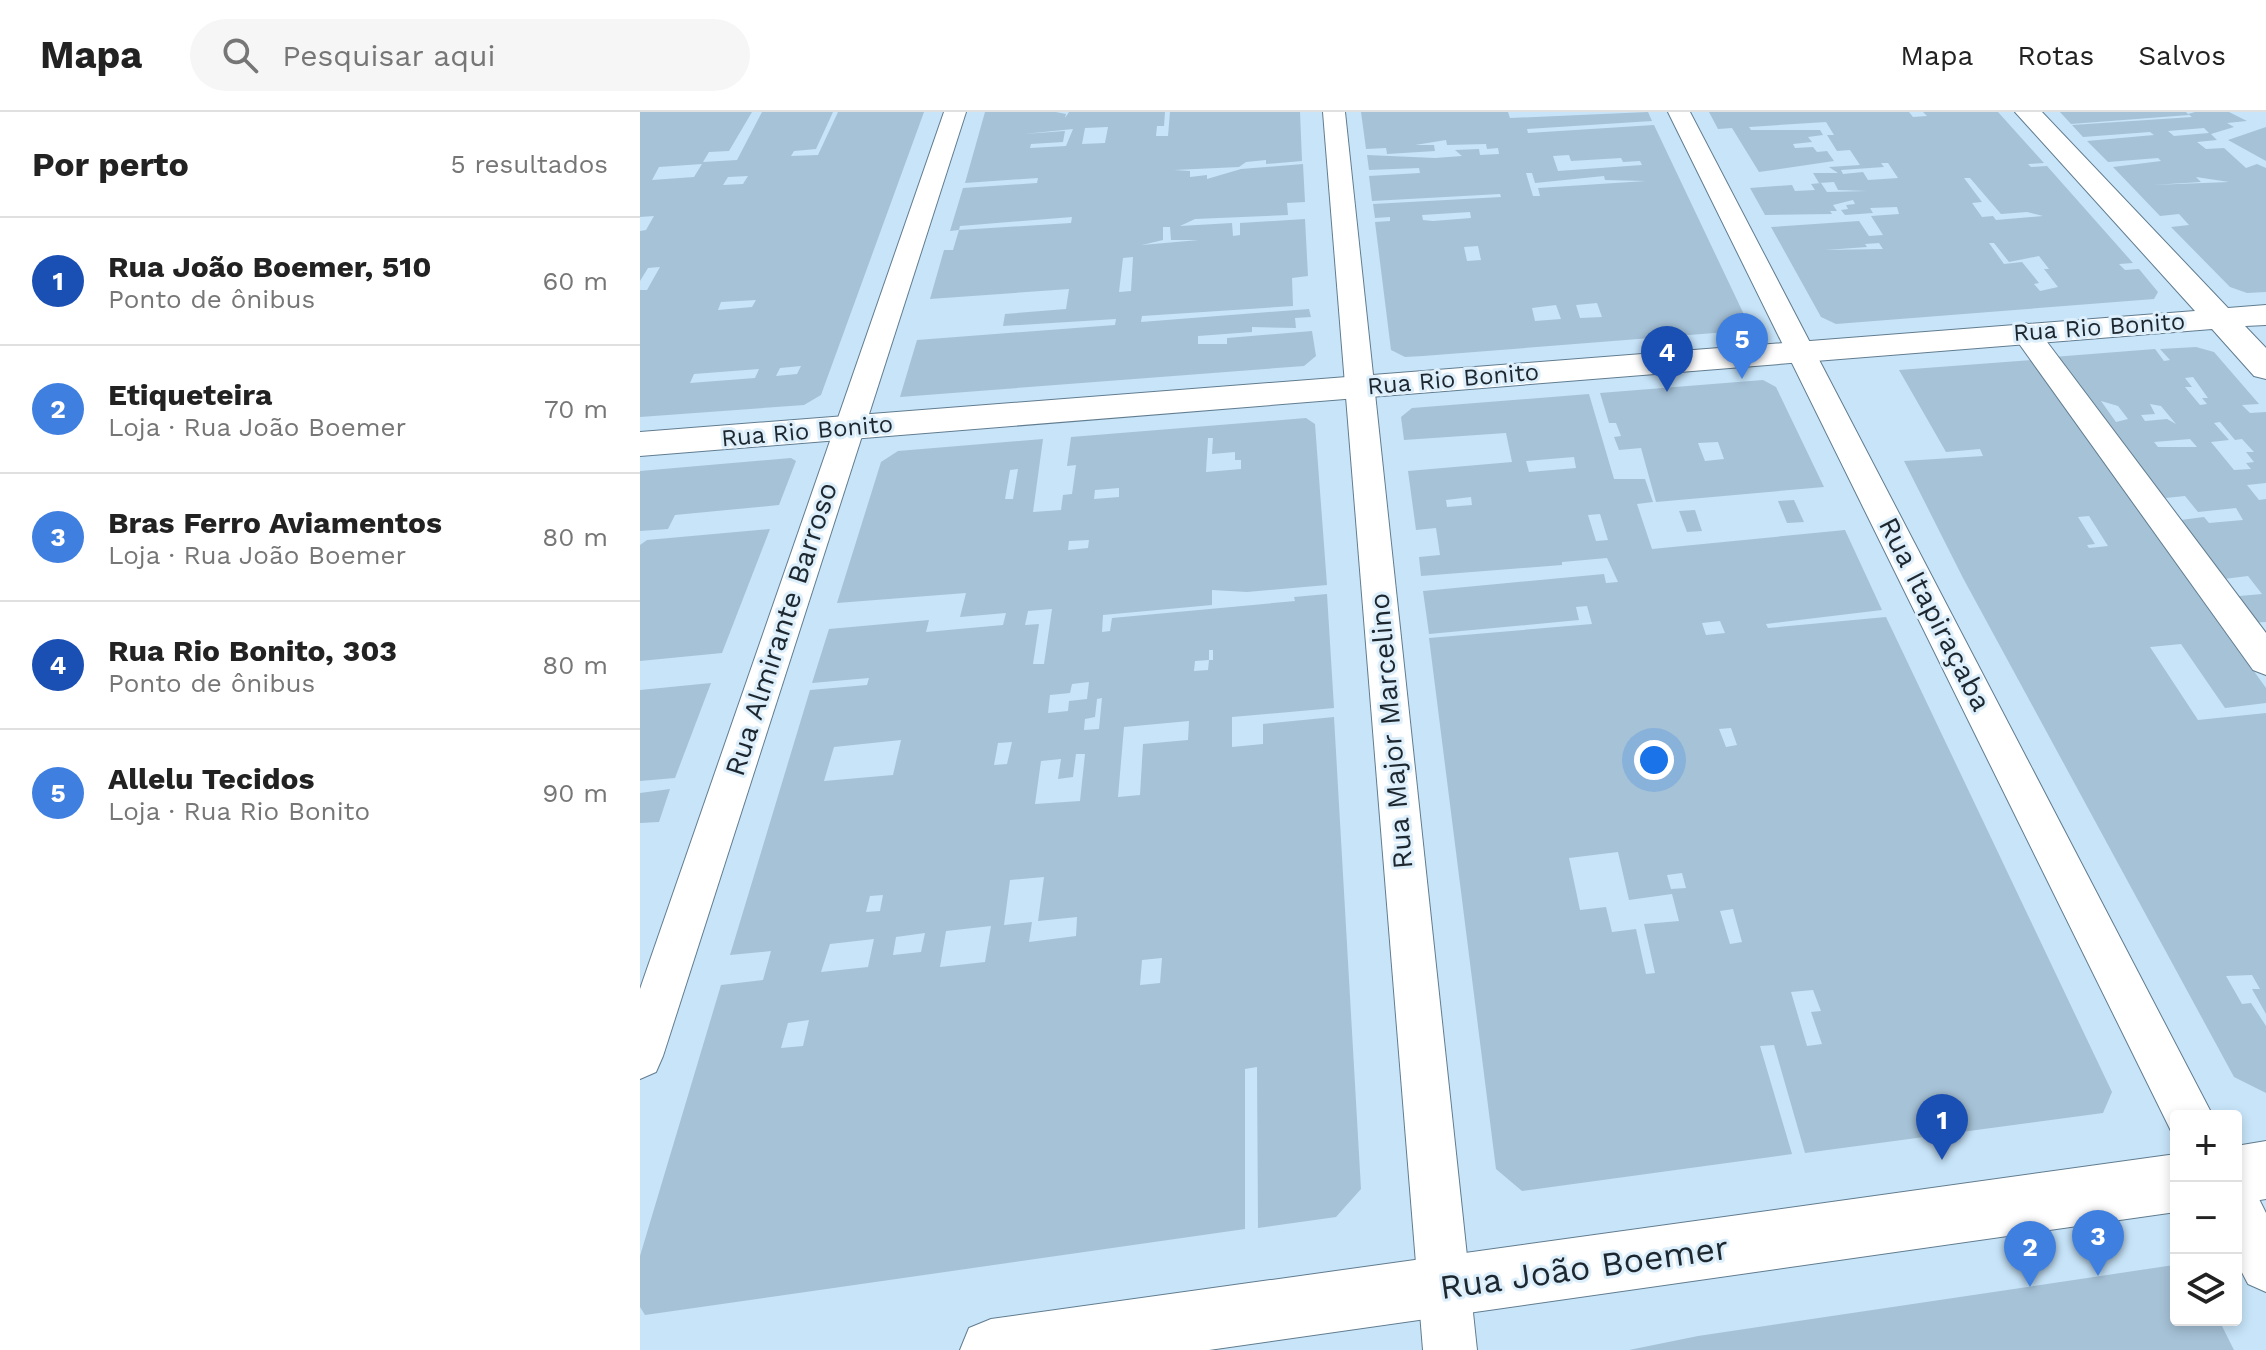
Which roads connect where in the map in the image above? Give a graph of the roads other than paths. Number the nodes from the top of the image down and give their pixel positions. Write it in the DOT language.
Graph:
graph roads {
  1 [pos="955,112"];
  2 [pos="1334,112"];
  3 [pos="1679,112"];
  4 [pos="2028,112"];
  5 [pos="2266,315"];
  6 [pos="2220,318"];
  7 [pos="2025,332"];
  8 [pos="1801,352"];
  9 [pos="2266,368"];
  10 [pos="1358,387"];
  11 [pos="848,427"];
  12 [pos="640,444"];
  13 [pos="2266,660"];
  14 [pos="640,1056"];
  15 [pos="2186,1110"];
  16 [pos="2266,1170"];
  17 [pos="2242,1174"];
  18 [pos="2170,1184"];
  19 [pos="2242,1219"];
  20 [pos="2266,1266"];
  21 [pos="1444,1286"];
  22 [pos="991,1350"];
  23 [pos="1450,1350"];
  1 -- 11 [label="street, Rua Almirante Barroso"];
  2 -- 10 [label="street, Rua Major Marcelino"];
  3 -- 8 [label="street, Rua Itapiraçaba"];
  4 -- 6 [label="street"];
  5 -- 6 [label="street, Rua Rio Bonito"];
  6 -- 7 [label="street, Rua Rio Bonito"];
  6 -- 9 [label="street"];
  7 -- 8 [label="street, Rua Rio Bonito"];
  7 -- 13 [label="street"];
  8 -- 10 [label="street, Rua Rio Bonito"];
  8 -- 15 [label="street, Rua Itapiraçaba"];
  10 -- 11 [label="street, Rua Rio Bonito"];
  10 -- 21 [label="street, Rua Major Marcelino"];
  11 -- 12 [label="street, Rua Rio Bonito"];
  11 -- 14 [label="street, Rua Almirante Barroso"];
  16 -- 17 [label="street"];
  18 -- 21 [label="street, Rua João Boemer"];
  19 -- 20 [label="street"];
  21 -- 22 [label="street, Rua João Boemer"];
  21 -- 23 [label="street, Rua Major Marcelino"];
}
